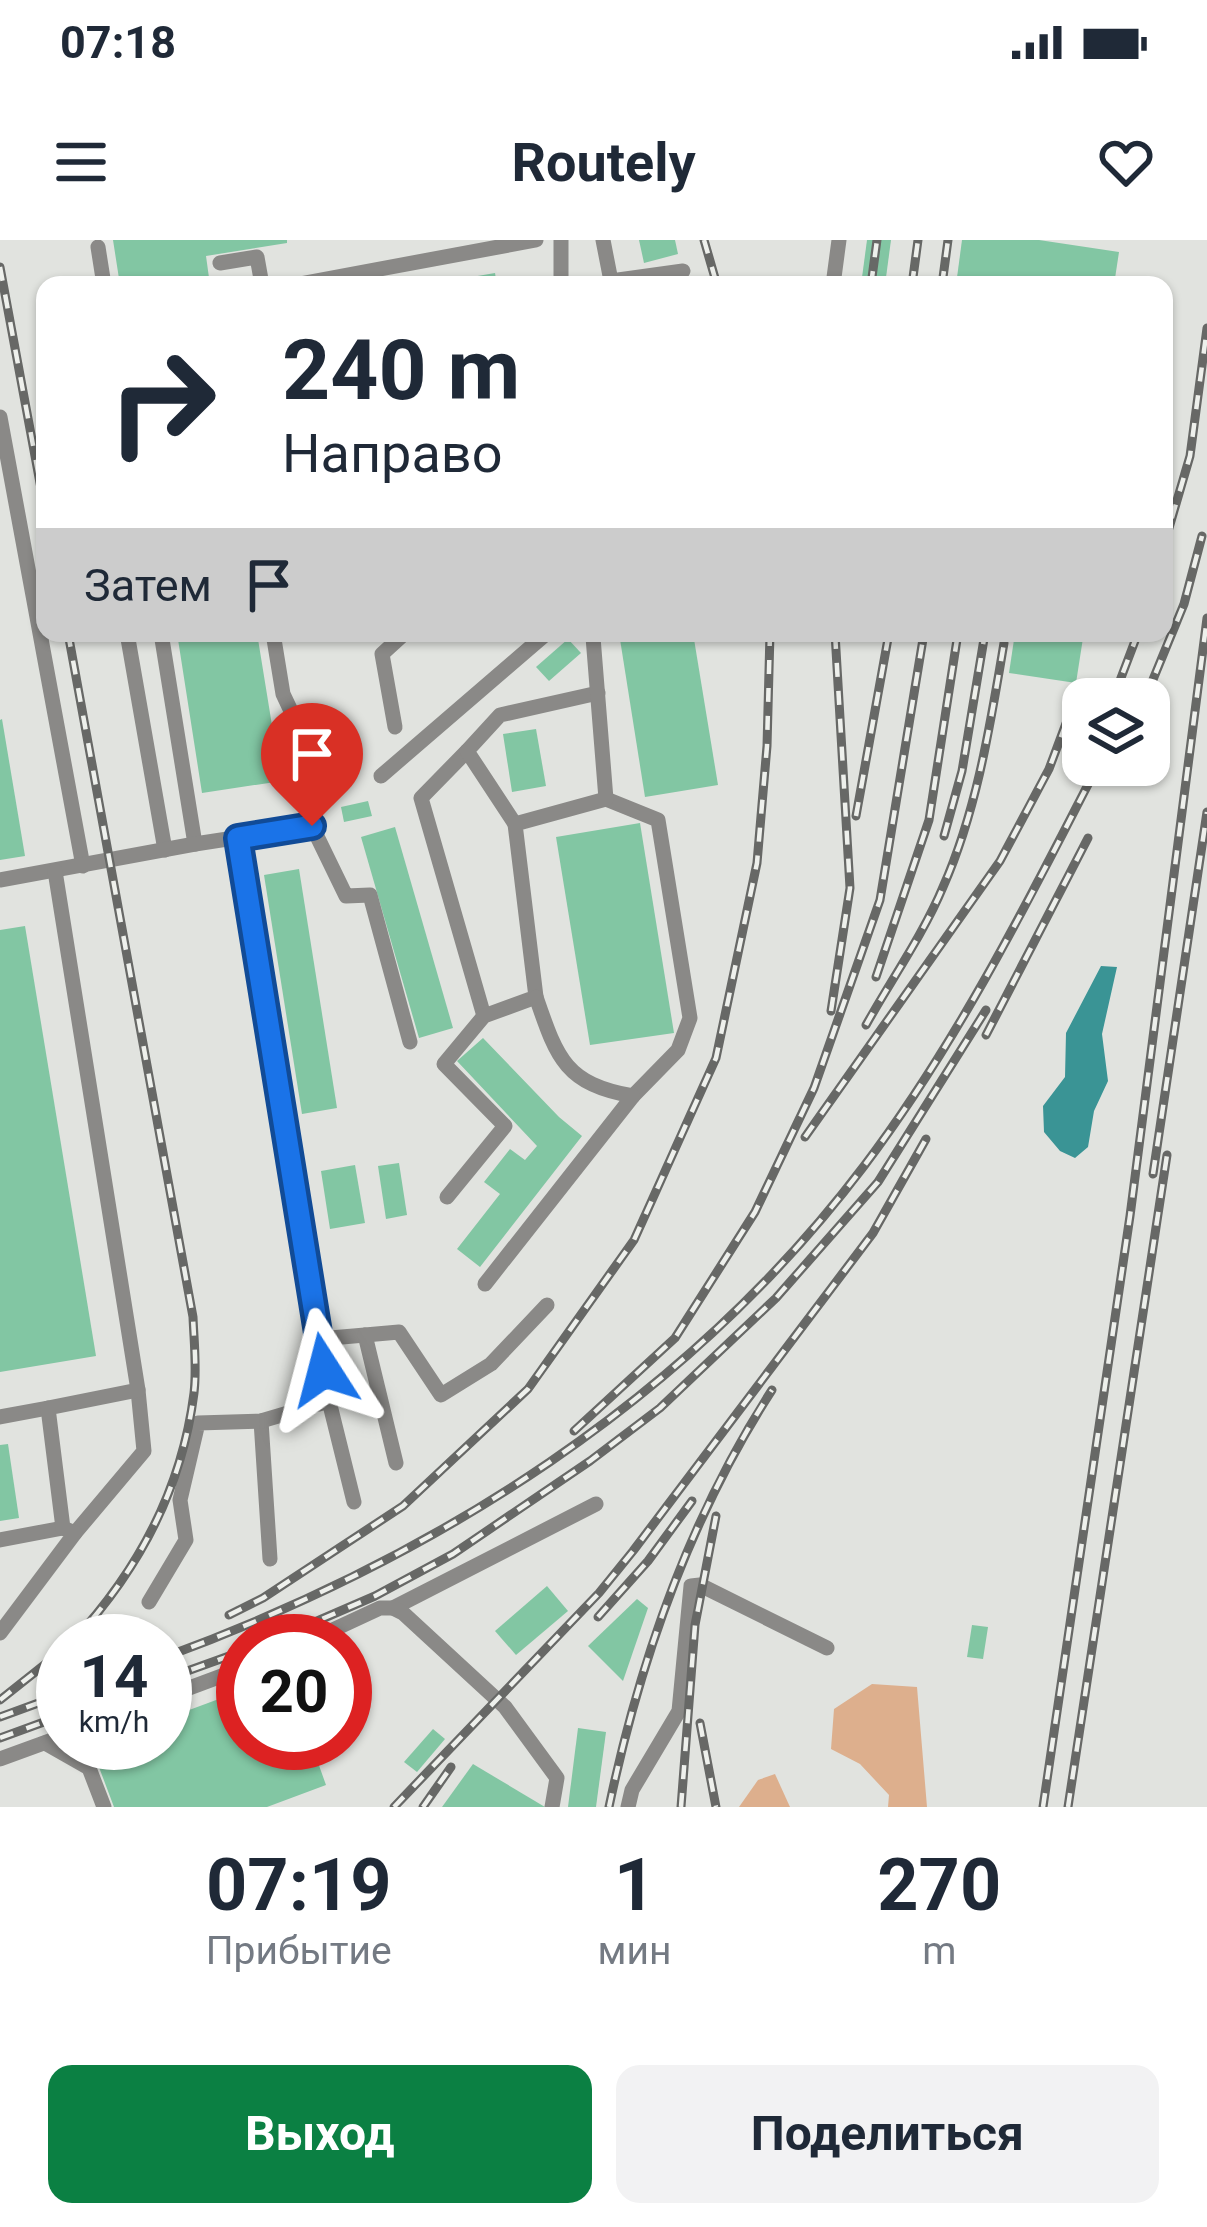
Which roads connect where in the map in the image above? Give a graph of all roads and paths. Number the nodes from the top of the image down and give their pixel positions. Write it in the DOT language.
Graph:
graph roads {
  1 [pos="536,240"];
  2 [pos="561,240"];
  3 [pos="603,240"];
  4 [pos="838,240"];
  5 [pos="98,247"];
  6 [pos="220,263"];
  7 [pos="683,271"];
  8 [pos="103,276"];
  9 [pos="260,276"];
  10 [pos="342,276"];
  11 [pos="561,276"];
  12 [pos="610,276"];
  13 [pos="647,276"];
  14 [pos="833,276"];
  15 [pos="0,418"];
  16 [pos="36,612"];
  17 [pos="42,642"];
  18 [pos="129,642"];
  19 [pos="161,642"];
  20 [pos="274,642"];
  21 [pos="395,642"];
  22 [pos="537,642"];
  23 [pos="593,642"];
  24 [pos="598,693"];
  25 [pos="395,727"];
  26 [pos="467,751"];
  27 [pos="381,776"];
  28 [pos="606,800"];
  29 [pos="515,824"];
  30 [pos="312,826"];
  31 [pos="238,838"];
  32 [pos="195,844"];
  33 [pos="165,850"];
  34 [pos="83,866"];
  35 [pos="55,872"];
  36 [pos="0,880"];
  37 [pos="536,997"];
  38 [pos="484,1016"];
  39 [pos="410,1042"];
  40 [pos="633,1096"];
  41 [pos="447,1197"];
  42 [pos="484,1284"];
  43 [pos="547,1305"];
  44 [pos="365,1334"];
  45 [pos="319,1339"];
  46 [pos="138,1390"];
  47 [pos="329,1401"];
  48 [pos="48,1408"];
  49 [pos="0,1417"];
  50 [pos="261,1420"];
  51 [pos="396,1463"];
  52 [pos="354,1502"];
  53 [pos="596,1504"];
  54 [pos="69,1531"];
  55 [pos="0,1540"];
  56 [pos="270,1559"];
  57 [pos="149,1602"];
  58 [pos="393,1607"];
  59 [pos="367,1614"];
  60 [pos="0,1633"];
  61 [pos="827,1648"];
  62 [pos="36,1746"];
  63 [pos="0,1759"];
  64 [pos="90,1770"];
  65 [pos="104,1807"];
  66 [pos="553,1807"];
  67 [pos="628,1807"];
  1 -- 10 [label="street"];
  2 -- 11 [label="street"];
  3 -- 12 [label="street"];
  4 -- 14 [label="street"];
  5 -- 8 [label="street"];
  6 -- 9 [label="street"];
  7 -- 13 [label="street"];
  15 -- 16 [label="street"];
  17 -- 34 [label="street"];
  18 -- 33 [label="street"];
  19 -- 32 [label="street"];
  20 -- 30 [label="street"];
  21 -- 25 [label="street"];
  22 -- 27 [label="street"];
  23 -- 24 [label="street"];
  24 -- 26 [label="street"];
  24 -- 28 [label="street"];
  26 -- 29 [label="street"];
  26 -- 38 [label="street"];
  28 -- 29 [label="street"];
  28 -- 40 [label="street"];
  29 -- 37 [label="street"];
  30 -- 31 [label="street"];
  30 -- 39 [label="street"];
  31 -- 32 [label="street"];
  31 -- 45 [label="street"];
  32 -- 33 [label="street"];
  33 -- 34 [label="street"];
  34 -- 35 [label="street"];
  35 -- 36 [label="street"];
  35 -- 46 [label="street"];
  37 -- 38 [label="street"];
  37 -- 40 [label="street"];
  38 -- 41 [label="street"];
  40 -- 42 [label="street"];
  43 -- 44 [label="street"];
  44 -- 45 [label="street"];
  44 -- 51 [label="street"];
  45 -- 47 [label="street"];
  46 -- 48 [label="street"];
  46 -- 54 [label="street"];
  47 -- 50 [label="street"];
  47 -- 52 [label="street"];
  48 -- 49 [label="street"];
  48 -- 54 [label="street"];
  50 -- 56 [label="street"];
  50 -- 57 [label="street"];
  53 -- 58 [label="street"];
  54 -- 55 [label="street"];
  54 -- 60 [label="street"];
  58 -- 59 [label="street"];
  58 -- 66 [label="street"];
  61 -- 67 [label="street"];
  62 -- 63 [label="street"];
  64 -- 65 [label="street"];
}
